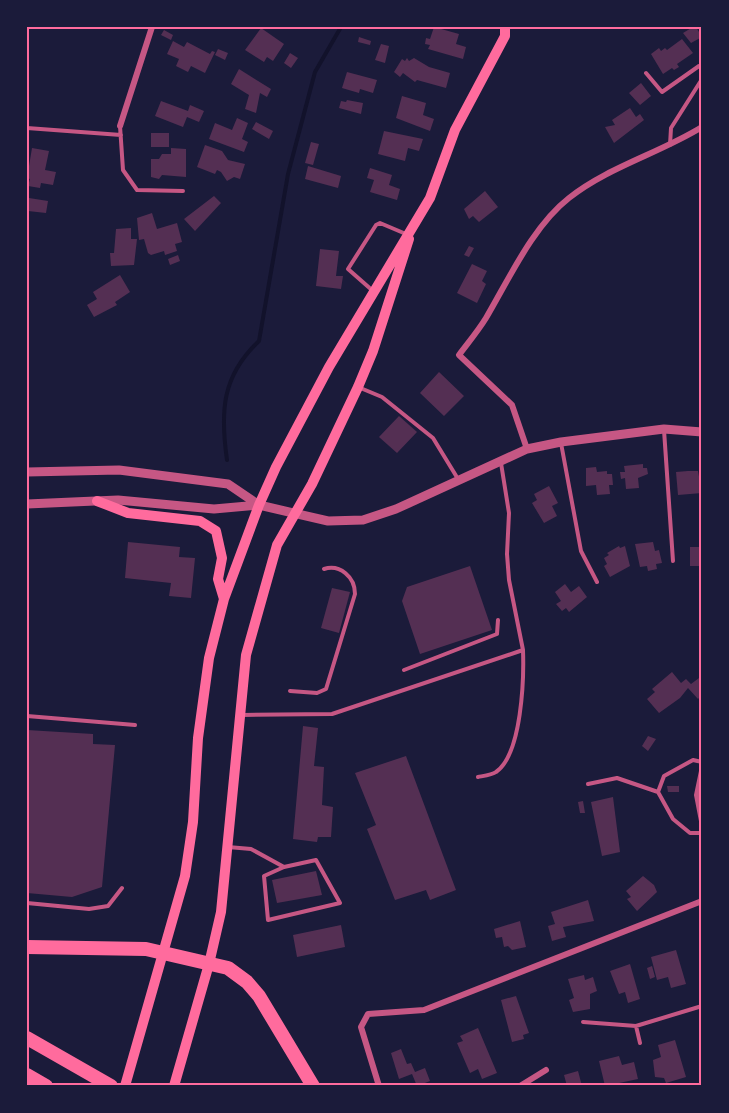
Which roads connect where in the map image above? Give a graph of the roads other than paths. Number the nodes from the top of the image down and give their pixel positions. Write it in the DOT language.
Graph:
graph roads {
  1 [pos="152,27"];
  2 [pos="505,27"];
  3 [pos="702,68"];
  4 [pos="646,73"];
  5 [pos="702,79"];
  6 [pos="120,126"];
  7 [pos="702,127"];
  8 [pos="27,128"];
  9 [pos="121,135"];
  10 [pos="669,146"];
  11 [pos="183,191"];
  12 [pos="410,235"];
  13 [pos="374,292"];
  14 [pos="358,387"];
  15 [pos="664,429"];
  16 [pos="702,432"];
  17 [pos="561,442"];
  18 [pos="527,449"];
  19 [pos="500,460"];
  20 [pos="27,472"];
  21 [pos="459,480"];
  22 [pos="97,501"];
  23 [pos="27,504"];
  24 [pos="259,505"];
  25 [pos="295,514"];
  26 [pos="673,561"];
  27 [pos="324,569"];
  28 [pos="597,582"];
  29 [pos="224,599"];
  30 [pos="498,620"];
  31 [pos="523,650"];
  32 [pos="404,670"];
  33 [pos="290,691"];
  34 [pos="238,715"];
  35 [pos="27,716"];
  36 [pos="135,725"];
  37 [pos="702,762"];
  38 [pos="702,771"];
  39 [pos="478,777"];
  40 [pos="588,784"];
  41 [pos="658,792"];
  42 [pos="702,821"];
  43 [pos="702,833"];
  44 [pos="227,846"];
  45 [pos="284,867"];
  46 [pos="122,888"];
  47 [pos="702,901"];
  48 [pos="27,903"];
  49 [pos="27,947"];
  50 [pos="163,954"];
  51 [pos="209,964"];
  52 [pos="702,1006"];
  53 [pos="583,1022"];
  54 [pos="636,1026"];
  55 [pos="27,1038"];
  56 [pos="640,1043"];
  57 [pos="546,1070"];
  58 [pos="27,1075"];
  59 [pos="46,1086"];
  60 [pos="111,1086"];
  61 [pos="125,1086"];
  62 [pos="174,1086"];
  63 [pos="313,1086"];
  64 [pos="379,1086"];
  65 [pos="520,1086"];
  1 -- 6 [label="street"];
  2 -- 12 [label="main road"];
  3 -- 4 [label="lane"];
  5 -- 10 [label="lane"];
  6 -- 9 [label="lane"];
  7 -- 10 [label="street"];
  8 -- 9 [label="lane"];
  9 -- 11 [label="lane"];
  10 -- 18 [label="street"];
  12 -- 13 [label="main road"];
  12 -- 13 [label="lane"];
  12 -- 14 [label="main road"];
  13 -- 24 [label="main road"];
  14 -- 21 [label="lane"];
  14 -- 25 [label="main road"];
  15 -- 16 [label="street"];
  15 -- 17 [label="street"];
  15 -- 26 [label="lane"];
  17 -- 18 [label="street"];
  17 -- 28 [label="lane"];
  18 -- 19 [label="street"];
  19 -- 21 [label="street"];
  19 -- 31 [label="lane"];
  20 -- 24 [label="street"];
  21 -- 25 [label="street"];
  22 -- 23 [label="street"];
  22 -- 24 [label="street"];
  22 -- 29 [label="main road"];
  24 -- 25 [label="street"];
  24 -- 29 [label="main road"];
  25 -- 34 [label="main road"];
  27 -- 33 [label="lane"];
  29 -- 50 [label="main road"];
  30 -- 32 [label="lane"];
  31 -- 34 [label="lane"];
  31 -- 39 [label="lane"];
  34 -- 44 [label="main road"];
  35 -- 36 [label="lane"];
  37 -- 41 [label="lane"];
  38 -- 42 [label="street"];
  40 -- 41 [label="lane"];
  41 -- 43 [label="lane"];
  44 -- 45 [label="lane"];
  44 -- 51 [label="main road"];
  45 -- 45 [label="lane"];
  46 -- 48 [label="lane"];
  47 -- 64 [label="street"];
  49 -- 50 [label="highway"];
  50 -- 51 [label="highway"];
  50 -- 61 [label="main road"];
  51 -- 62 [label="main road"];
  51 -- 63 [label="highway"];
  52 -- 54 [label="lane"];
  53 -- 54 [label="lane"];
  54 -- 56 [label="lane"];
  55 -- 60 [label="highway"];
  57 -- 65 [label="street"];
  58 -- 59 [label="highway"];
}
